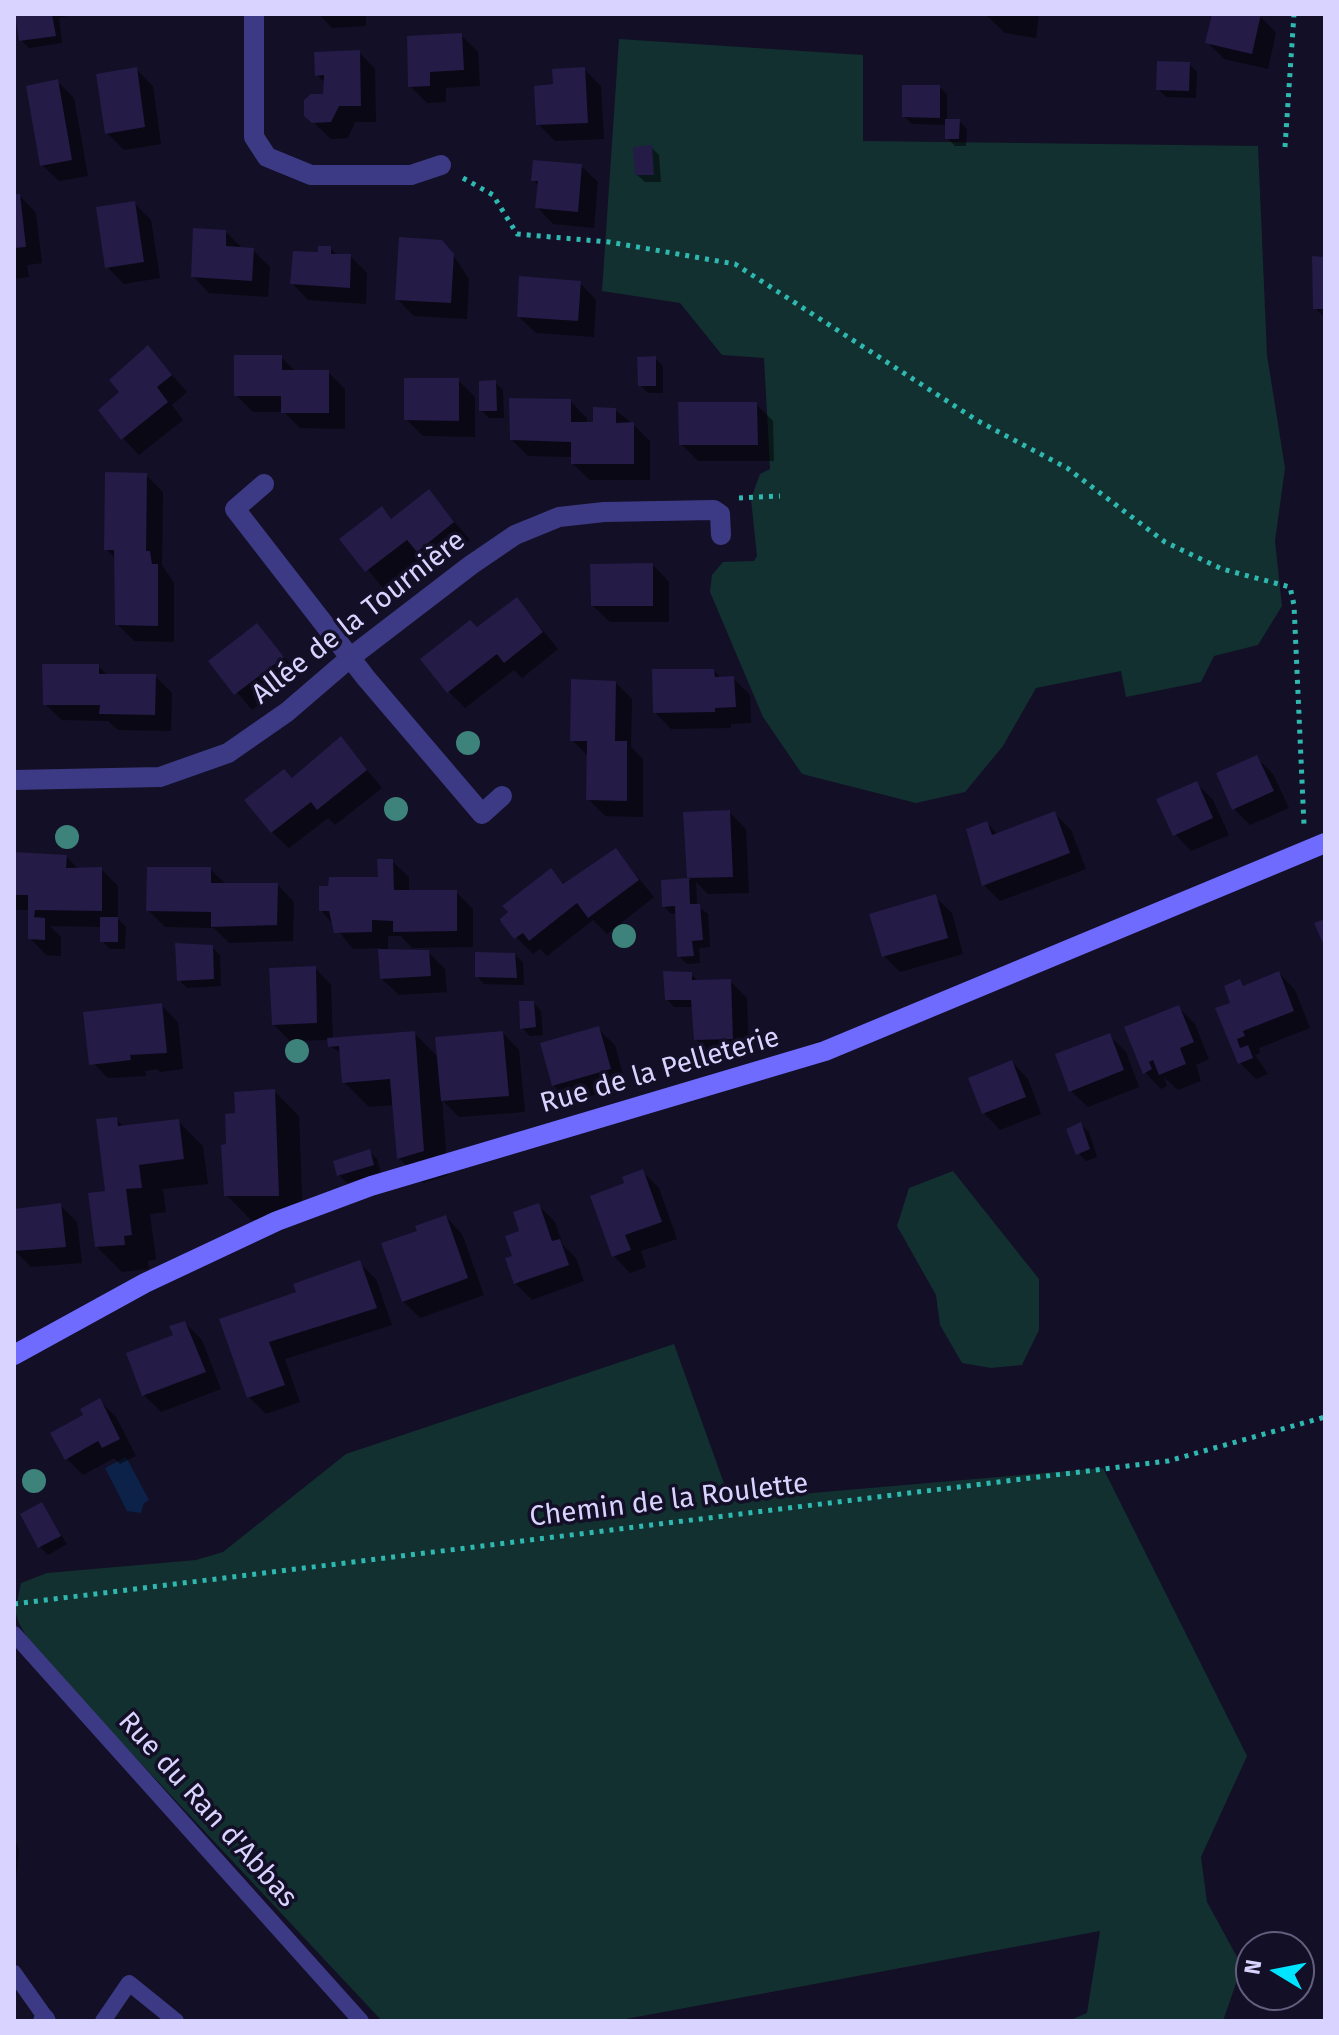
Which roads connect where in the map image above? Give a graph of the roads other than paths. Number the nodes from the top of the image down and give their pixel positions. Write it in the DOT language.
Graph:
graph roads {
  1 [pos="254,14"];
  2 [pos="441,165"];
  3 [pos="264,484"];
  4 [pos="721,535"];
  5 [pos="351,657"];
  6 [pos="14,780"];
  7 [pos="502,796"];
  8 [pos="1317,846"];
  9 [pos="14,1355"];
  10 [pos="14,1634"];
  11 [pos="14,1973"];
  12 [pos="46,2020"];
  13 [pos="103,2021"];
  14 [pos="176,2021"];
  15 [pos="361,2021"];
  1 -- 2 [label="street"];
  3 -- 5 [label="street"];
  4 -- 5 [label="street, Allée de la Tournière"];
  5 -- 6 [label="street, Allée de la Tournière"];
  5 -- 7 [label="street"];
  8 -- 9 [label="main road, Rue de la Pelleterie"];
  10 -- 15 [label="lane, Rue du Ran d'Abbas"];
  11 -- 12 [label="lane"];
  13 -- 14 [label="lane"];
}
